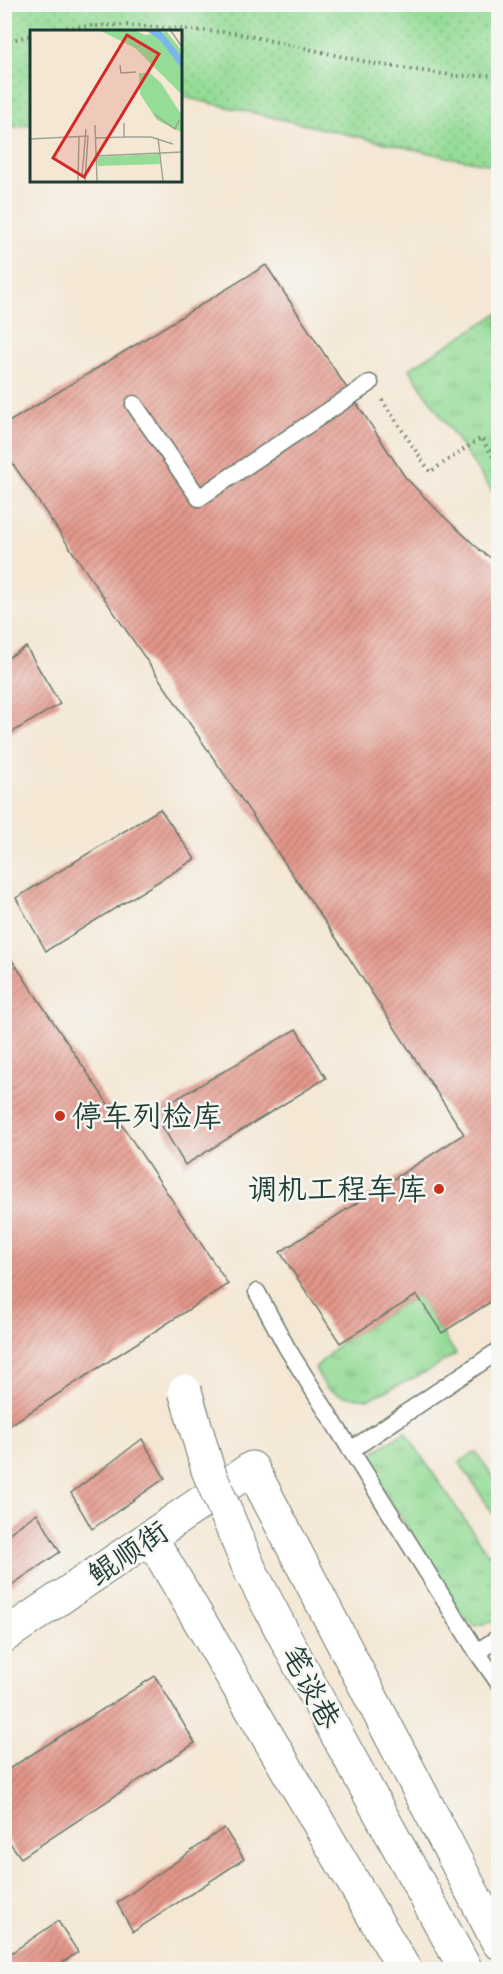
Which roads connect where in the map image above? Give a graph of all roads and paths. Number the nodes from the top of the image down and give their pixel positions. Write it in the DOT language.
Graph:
graph roads {
  1 [pos="58,30"];
  2 [pos="30,36"];
  3 [pos="4,42"];
  4 [pos="498,75"];
  5 [pos="370,382"];
  6 [pos="134,405"];
  7 [pos="498,464"];
  8 [pos="257,1292"];
  9 [pos="498,1351"];
  10 [pos="185,1391"];
  11 [pos="351,1450"];
  12 [pos="252,1468"];
  13 [pos="150,1538"];
  14 [pos="4,1636"];
  15 [pos="498,1638"];
  16 [pos="477,1652"];
  17 [pos="498,1682"];
  18 [pos="498,1942"];
  19 [pos="405,1970"];
  20 [pos="466,1970"];
  1 -- 4 [label="path"];
  2 -- 3 [label="path"];
  5 -- 6 [label="lane"];
  5 -- 7 [label="path"];
  8 -- 11 [label="lane"];
  9 -- 11 [label="lane"];
  10 -- 20 [label="street, 笔谈巷, bridge"];
  11 -- 16 [label="lane"];
  12 -- 13 [label="street, 鲲顺街"];
  12 -- 18 [label="street, 笔谈巷"];
  13 -- 14 [label="street, 鲲顺街"];
  13 -- 19 [label="street, 笔谈巷"];
  15 -- 16 [label="lane"];
  16 -- 17 [label="lane"];
}
